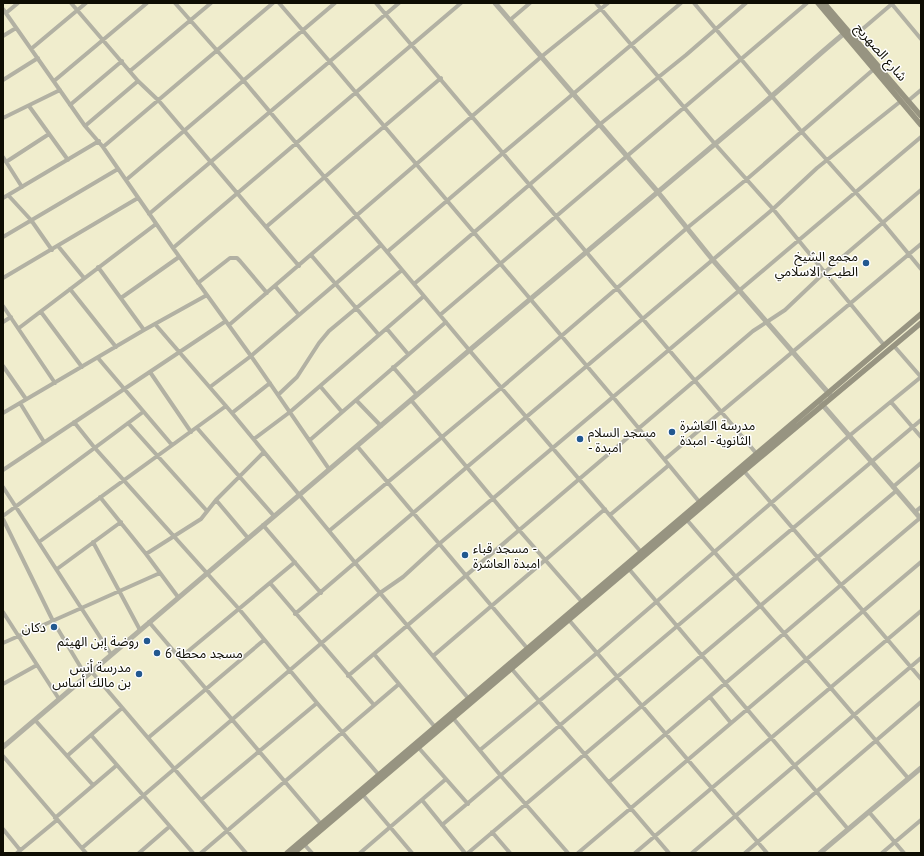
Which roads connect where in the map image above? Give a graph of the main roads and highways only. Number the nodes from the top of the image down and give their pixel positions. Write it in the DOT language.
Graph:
graph roads {
  1 [pos="818,3"];
  2 [pos="824,3"];
  3 [pos="846,32"];
  4 [pos="851,38"];
  5 [pos="921,116"];
  6 [pos="921,125"];
  7 [pos="921,314"];
  8 [pos="921,323"];
  9 [pos="830,394"];
  10 [pos="821,402"];
  11 [pos="701,504"];
  12 [pos="667,533"];
  13 [pos="510,667"];
  14 [pos="303,843"];
  15 [pos="287,853"];
  16 [pos="294,853"];
  1 -- 3 [label="main road"];
  2 -- 3 [label="main road, شارع الصهريج"];
  3 -- 4 [label="main road"];
  4 -- 5 [label="main road, شارع الصهريج"];
  4 -- 6 [label="main road"];
  7 -- 9 [label="main road"];
  8 -- 9 [label="main road"];
  9 -- 10 [label="main road"];
  10 -- 11 [label="main road"];
  10 -- 11 [label="main road"];
  11 -- 12 [label="main road"];
  11 -- 12 [label="main road"];
  12 -- 13 [label="main road"];
  12 -- 13 [label="main road"];
  13 -- 14 [label="main road"];
  13 -- 14 [label="main road"];
  14 -- 15 [label="main road"];
  14 -- 16 [label="main road"];
}
